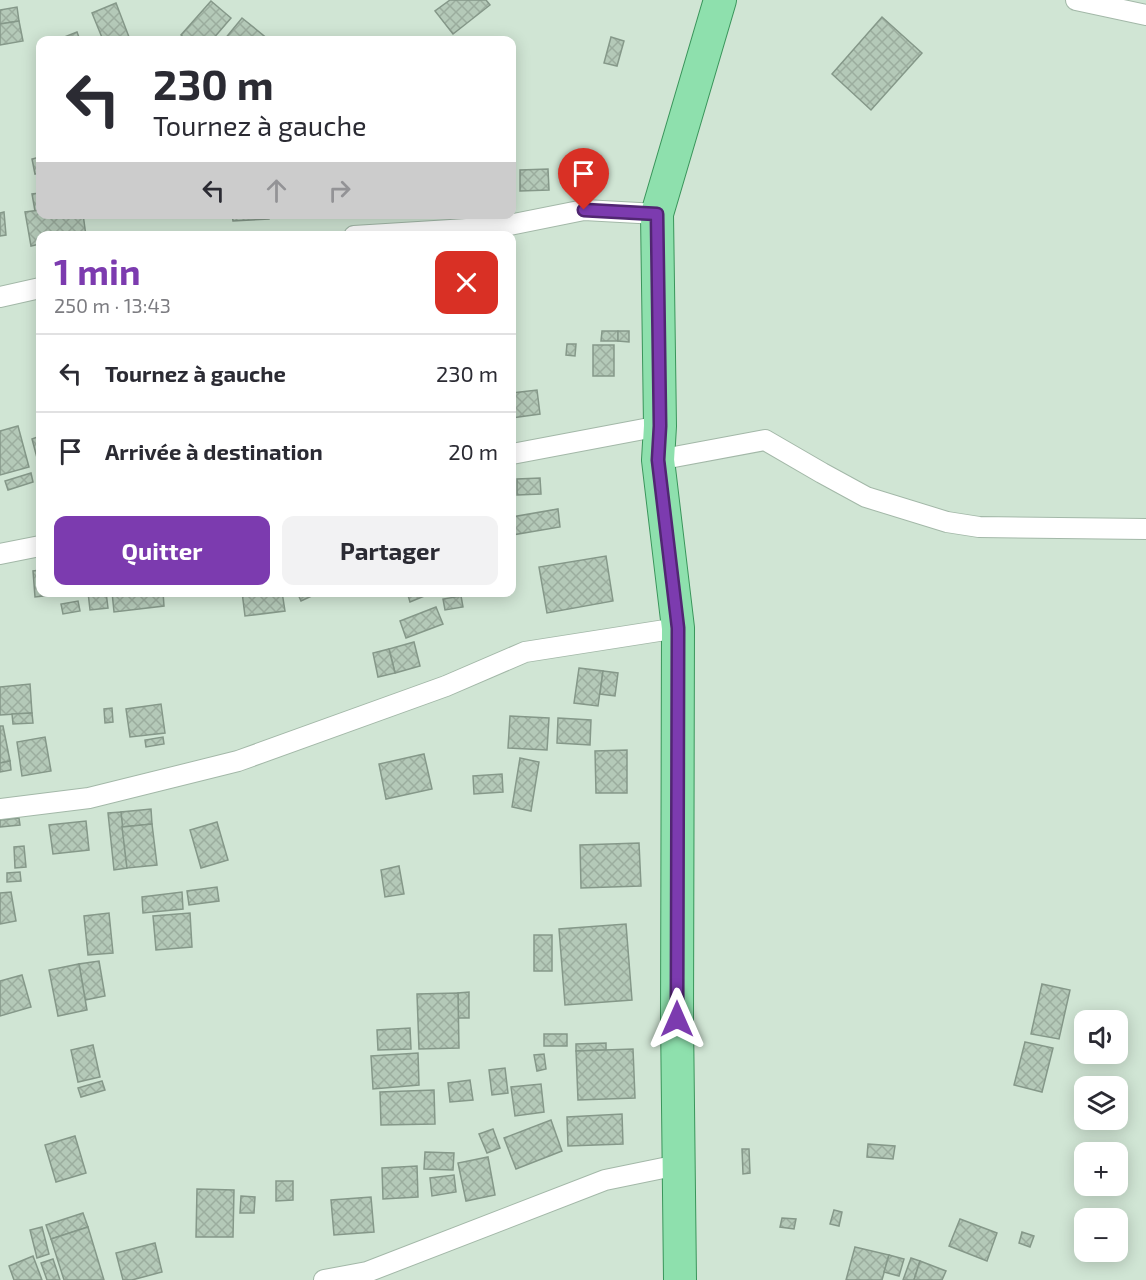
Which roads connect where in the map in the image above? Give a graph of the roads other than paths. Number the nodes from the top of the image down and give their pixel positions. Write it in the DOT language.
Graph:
graph roads {
  1 [pos="720,0"];
  2 [pos="1076,0"];
  3 [pos="1146,15"];
  4 [pos="657,214"];
  5 [pos="426,231"];
  6 [pos="36,289"];
  7 [pos="0,297"];
  8 [pos="660,426"];
  9 [pos="516,453"];
  10 [pos="658,460"];
  11 [pos="1146,529"];
  12 [pos="36,547"];
  13 [pos="0,554"];
  14 [pos="678,628"];
  15 [pos="0,809"];
  16 [pos="678,1165"];
  17 [pos="324,1280"];
  18 [pos="680,1280"];
  1 -- 4 [label="main road"];
  2 -- 3 [label="street"];
  4 -- 5 [label="street"];
  4 -- 8 [label="main road"];
  6 -- 7 [label="street"];
  8 -- 9 [label="street"];
  8 -- 10 [label="main road"];
  10 -- 11 [label="street"];
  10 -- 14 [label="main road"];
  12 -- 13 [label="street"];
  14 -- 15 [label="street"];
  14 -- 16 [label="main road"];
  16 -- 17 [label="street"];
  16 -- 18 [label="main road"];
}
